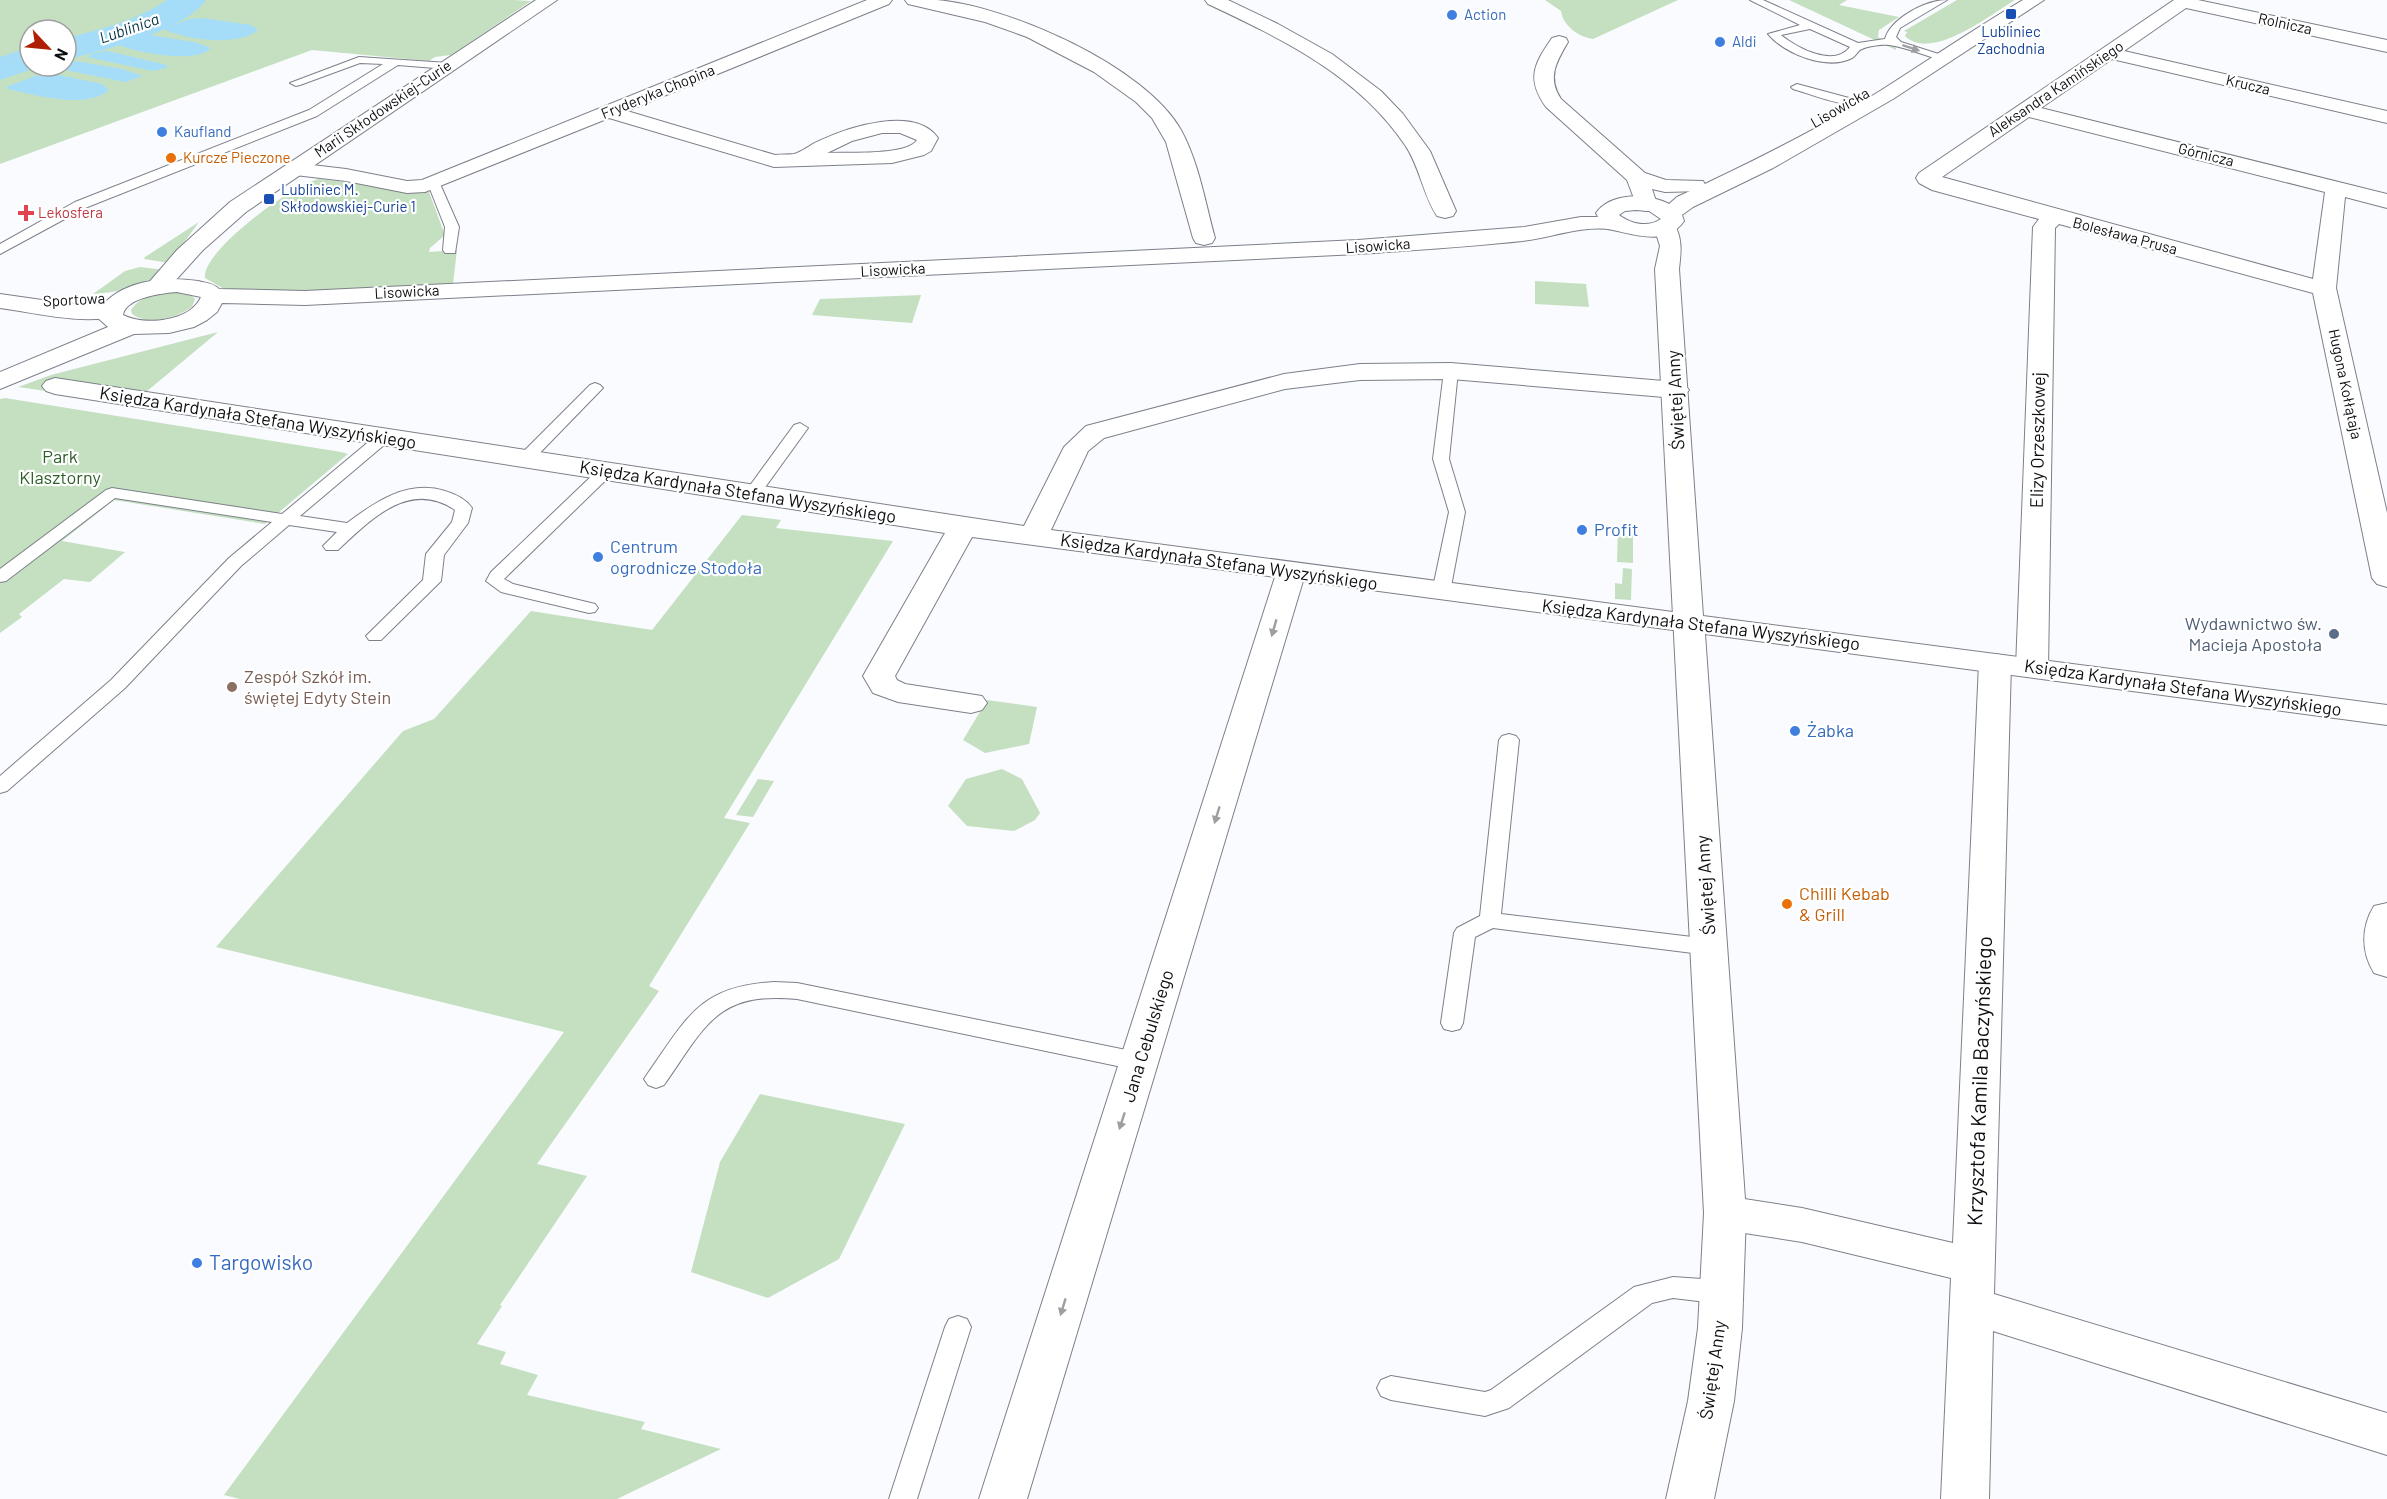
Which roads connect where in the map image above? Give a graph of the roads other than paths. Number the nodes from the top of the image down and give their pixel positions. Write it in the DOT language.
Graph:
graph roads {
  1 [pos="548,0"];
  2 [pos="883,0"];
  3 [pos="914,0"];
  4 [pos="1214,0"];
  5 [pos="1755,0"];
  6 [pos="1942,0"];
  7 [pos="2035,0"];
  8 [pos="2184,1"];
  9 [pos="1811,26"];
  10 [pos="1892,41"];
  11 [pos="1559,42"];
  12 [pos="1857,46"];
  13 [pos="2387,46"];
  14 [pos="2109,53"];
  15 [pos="1940,59"];
  16 [pos="396,62"];
  17 [pos="448,66"];
  18 [pos="296,83"];
  19 [pos="1797,87"];
  20 [pos="1850,108"];
  21 [pos="2024,110"];
  22 [pos="610,112"];
  23 [pos="2387,117"];
  24 [pos="800,160"];
  25 [pos="295,169"];
  26 [pos="1927,178"];
  27 [pos="434,184"];
  28 [pos="2339,189"];
  29 [pos="2387,201"];
  30 [pos="1629,202"];
  31 [pos="1445,211"];
  32 [pos="2053,217"];
  33 [pos="1668,220"];
  34 [pos="1638,230"];
  35 [pos="1204,238"];
  36 [pos="195,246"];
  37 [pos="0,250"];
  38 [pos="450,250"];
  39 [pos="1667,269"];
  40 [pos="157,287"];
  41 [pos="2324,288"];
  42 [pos="204,297"];
  43 [pos="0,301"];
  44 [pos="118,314"];
  45 [pos="0,370"];
  46 [pos="1450,371"];
  47 [pos="0,381"];
  48 [pos="55,386"];
  49 [pos="595,388"];
  50 [pos="1676,390"];
  51 [pos="800,428"];
  52 [pos="384,437"];
  53 [pos="525,459"];
  54 [pos="605,472"];
  55 [pos="752,494"];
  56 [pos="286,519"];
  57 [pos="963,527"];
  58 [pos="350,529"];
  59 [pos="1033,537"];
  60 [pos="332,546"];
  61 [pos="1291,572"];
  62 [pos="0,577"];
  63 [pos="2387,578"];
  64 [pos="1441,592"];
  65 [pos="589,608"];
  66 [pos="1688,624"];
  67 [pos="375,636"];
  68 [pos="2014,666"];
  69 [pos="971,703"];
  70 [pos="2387,715"];
  71 [pos="1509,740"];
  72 [pos="0,787"];
  73 [pos="2387,915"];
  74 [pos="1490,920"];
  75 [pos="1709,947"];
  76 [pos="2387,964"];
  77 [pos="1452,1023"];
  78 [pos="1141,1062"];
  79 [pos="656,1079"];
  80 [pos="1725,1213"];
  81 [pos="1973,1286"];
  82 [pos="1723,1293"];
  83 [pos="958,1327"];
  84 [pos="1391,1388"];
  85 [pos="2387,1434"];
  86 [pos="903,1499"];
  87 [pos="1003,1499"];
  88 [pos="1690,1499"];
  89 [pos="1965,1499"];
  1 -- 17 [label="street, Marii Skłodowskiej-Curie"];
  2 -- 22 [label="street, Fryderyka Chopina"];
  3 -- 35 [label="street"];
  4 -- 31 [label="street"];
  5 -- 9 [label="lane"];
  6 -- 10 [label="lane"];
  7 -- 15 [label="street, Lisowicka"];
  8 -- 13 [label="street, Rolnicza"];
  8 -- 14 [label="street, Aleksandra Kamińskiego"];
  9 -- 12 [label="lane"];
  9 -- 12 [label="lane"];
  10 -- 12 [label="lane"];
  10 -- 15 [label="lane, one-way"];
  11 -- 30 [label="street"];
  14 -- 21 [label="street, Aleksandra Kamińskiego"];
  14 -- 23 [label="street, Krucza"];
  15 -- 20 [label="street, Lisowicka"];
  15 -- 20 [label="street, Lisowicka"];
  16 -- 17 [label="lane"];
  16 -- 18 [label="lane"];
  16 -- 37 [label="lane"];
  17 -- 25 [label="street, Marii Skłodowskiej-Curie"];
  19 -- 20 [label="lane"];
  20 -- 30 [label="street, Lisowicka"];
  20 -- 33 [label="street, Lisowicka"];
  21 -- 26 [label="street, Aleksandra Kamińskiego"];
  21 -- 28 [label="street, Górnicza"];
  22 -- 24 [label="street"];
  22 -- 27 [label="street, Fryderyka Chopina"];
  24 -- 24 [label="street"];
  25 -- 27 [label="street, Fryderyka Chopina"];
  25 -- 36 [label="street, Marii Skłodowskiej-Curie"];
  26 -- 32 [label="street, Bolesława Prusa"];
  27 -- 38 [label="lane"];
  28 -- 29 [label="street, Górnicza"];
  28 -- 41 [label="street, Hugona Kołłątaja"];
  30 -- 33 [label="street"];
  30 -- 34 [label="street"];
  30 -- 42 [label="street, Lisowicka"];
  32 -- 41 [label="street, Bolesława Prusa"];
  32 -- 68 [label="street, Elizy Orzeszkowej"];
  33 -- 34 [label="street"];
  33 -- 39 [label="street, Świętej Anny"];
  34 -- 39 [label="street, Świętej Anny"];
  36 -- 40 [label="street, Marii Skłodowskiej-Curie"];
  36 -- 42 [label="street"];
  39 -- 50 [label="street, Świętej Anny"];
  40 -- 42 [label="street, Lisowicka"];
  40 -- 44 [label="street"];
  41 -- 63 [label="street, Hugona Kołłątaja"];
  42 -- 44 [label="street, Sportowa"];
  43 -- 44 [label="street, Sportowa"];
  44 -- 45 [label="street"];
  44 -- 47 [label="street"];
  46 -- 50 [label="street"];
  46 -- 59 [label="street"];
  46 -- 64 [label="lane"];
  48 -- 52 [label="street, Księdza Kardynała Stefana Wyszyńskiego"];
  49 -- 53 [label="lane"];
  50 -- 66 [label="street, Świętej Anny"];
  51 -- 55 [label="lane"];
  52 -- 53 [label="street, Księdza Kardynała Stefana Wyszyńskiego"];
  52 -- 56 [label="lane"];
  53 -- 54 [label="street, Księdza Kardynała Stefana Wyszyńskiego"];
  54 -- 55 [label="street, Księdza Kardynała Stefana Wyszyńskiego"];
  54 -- 65 [label="lane"];
  55 -- 57 [label="street, Księdza Kardynała Stefana Wyszyńskiego"];
  56 -- 58 [label="lane"];
  56 -- 62 [label="lane"];
  56 -- 72 [label="lane"];
  57 -- 59 [label="street, Księdza Kardynała Stefana Wyszyńskiego"];
  57 -- 69 [label="street"];
  58 -- 60 [label="lane"];
  58 -- 67 [label="lane"];
  59 -- 61 [label="street, Księdza Kardynała Stefana Wyszyńskiego"];
  61 -- 64 [label="street, Księdza Kardynała Stefana Wyszyńskiego"];
  61 -- 78 [label="street, Jana Cebulskiego, one-way"];
  64 -- 66 [label="street, Księdza Kardynała Stefana Wyszyńskiego"];
  66 -- 68 [label="street, Księdza Kardynała Stefana Wyszyńskiego"];
  66 -- 75 [label="street, Świętej Anny"];
  68 -- 70 [label="street, Księdza Kardynała Stefana Wyszyńskiego"];
  68 -- 81 [label="street, Krzysztofa Kamila Baczyńskiego"];
  71 -- 74 [label="lane"];
  73 -- 76 [label="street"];
  74 -- 75 [label="lane"];
  74 -- 77 [label="lane"];
  75 -- 80 [label="street, Świętej Anny"];
  78 -- 79 [label="lane"];
  78 -- 87 [label="street, Jana Cebulskiego, one-way"];
  80 -- 81 [label="street"];
  80 -- 82 [label="street, Świętej Anny"];
  81 -- 85 [label="street"];
  81 -- 89 [label="street, Krzysztofa Kamila Baczyńskiego"];
  82 -- 84 [label="lane"];
  82 -- 88 [label="street, Świętej Anny"];
  83 -- 86 [label="lane"];
}
